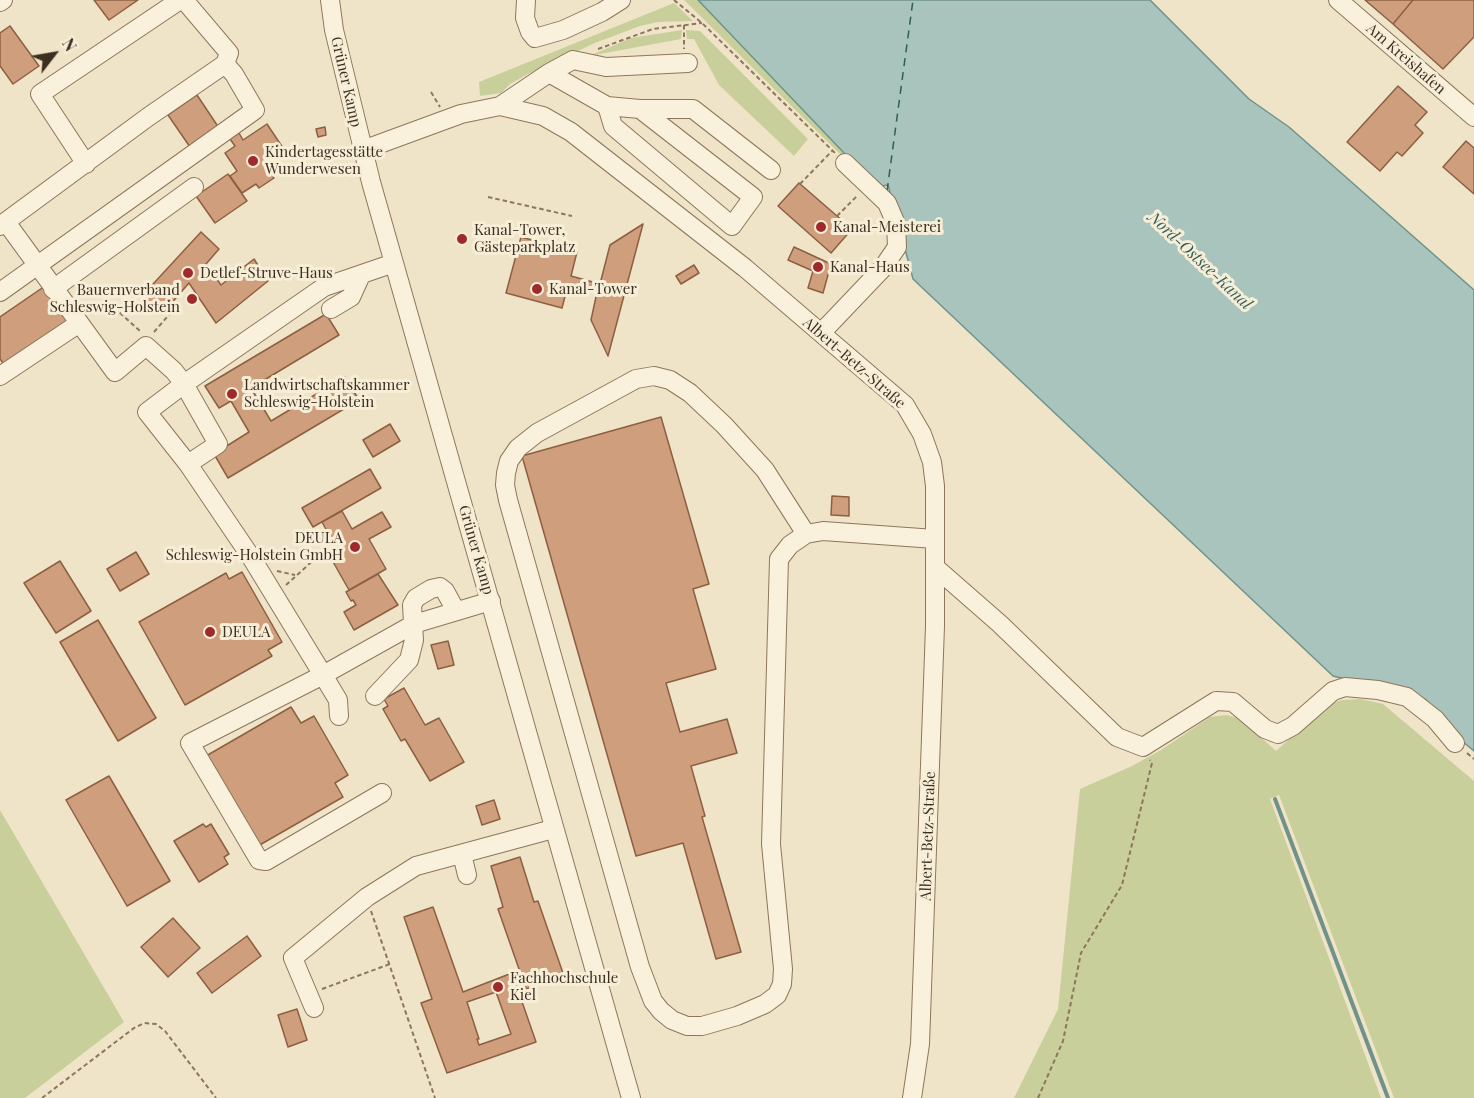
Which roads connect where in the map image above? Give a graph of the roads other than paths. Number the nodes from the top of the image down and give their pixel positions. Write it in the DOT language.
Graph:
graph roads {
  1 [pos="182,0"];
  2 [pos="330,0"];
  3 [pos="526,0"];
  4 [pos="621,0"];
  5 [pos="1338,0"];
  6 [pos="686,63"];
  7 [pos="225,64"];
  8 [pos="549,74"];
  9 [pos="500,106"];
  10 [pos="607,106"];
  11 [pos="640,109"];
  12 [pos="1474,117"];
  13 [pos="363,150"];
  14 [pos="839,157"];
  15 [pos="86,164"];
  16 [pos="771,170"];
  17 [pos="194,187"];
  18 [pos="3,224"];
  19 [pos="394,263"];
  20 [pos="37,267"];
  21 [pos="361,275"];
  22 [pos="53,289"];
  23 [pos="0,292"];
  24 [pos="331,309"];
  25 [pos="78,324"];
  26 [pos="821,333"];
  27 [pos="0,376"];
  28 [pos="184,384"];
  29 [pos="188,464"];
  30 [pos="806,534"];
  31 [pos="935,539"];
  32 [pos="936,568"];
  33 [pos="491,601"];
  34 [pos="456,611"];
  35 [pos="414,624"];
  36 [pos="323,675"];
  37 [pos="375,696"];
  38 [pos="339,716"];
  39 [pos="1455,743"];
  40 [pos="382,793"];
  41 [pos="553,829"];
  42 [pos="462,854"];
  43 [pos="467,874"];
  44 [pos="311,1001"];
  45 [pos="631,1098"];
  46 [pos="912,1098"];
  1 -- 7 [label="street"];
  1 -- 15 [label="street"];
  2 -- 13 [label="street, Grüner Kamp"];
  3 -- 4 [label="street"];
  5 -- 12 [label="street, Am Kreishafen"];
  6 -- 8 [label="street"];
  7 -- 15 [label="street"];
  7 -- 20 [label="street"];
  8 -- 9 [label="street"];
  8 -- 10 [label="street"];
  9 -- 13 [label="street, Albert-Betz-Straße"];
  9 -- 26 [label="street, Albert-Betz-Straße"];
  10 -- 11 [label="street"];
  10 -- 11 [label="street"];
  11 -- 16 [label="street"];
  13 -- 19 [label="street, Grüner Kamp"];
  14 -- 26 [label="street"];
  15 -- 18 [label="street"];
  17 -- 22 [label="street"];
  18 -- 20 [label="street"];
  19 -- 21 [label="street"];
  19 -- 33 [label="street, Grüner Kamp"];
  20 -- 22 [label="street"];
  20 -- 23 [label="street"];
  21 -- 24 [label="street"];
  21 -- 28 [label="street"];
  22 -- 25 [label="street"];
  25 -- 27 [label="street"];
  25 -- 28 [label="street"];
  26 -- 31 [label="street, Albert-Betz-Straße"];
  28 -- 29 [label="street"];
  28 -- 29 [label="street"];
  29 -- 36 [label="street"];
  30 -- 30 [label="street"];
  30 -- 31 [label="street"];
  31 -- 32 [label="street, Albert-Betz-Straße"];
  32 -- 39 [label="street"];
  32 -- 46 [label="street, Albert-Betz-Straße"];
  33 -- 34 [label="street"];
  33 -- 41 [label="street, Grüner Kamp"];
  34 -- 35 [label="street"];
  34 -- 35 [label="street"];
  35 -- 36 [label="street"];
  35 -- 37 [label="street"];
  36 -- 38 [label="street"];
  36 -- 40 [label="street"];
  41 -- 42 [label="street"];
  41 -- 45 [label="street, Grüner Kamp"];
  42 -- 43 [label="street"];
  42 -- 44 [label="street"];
}
